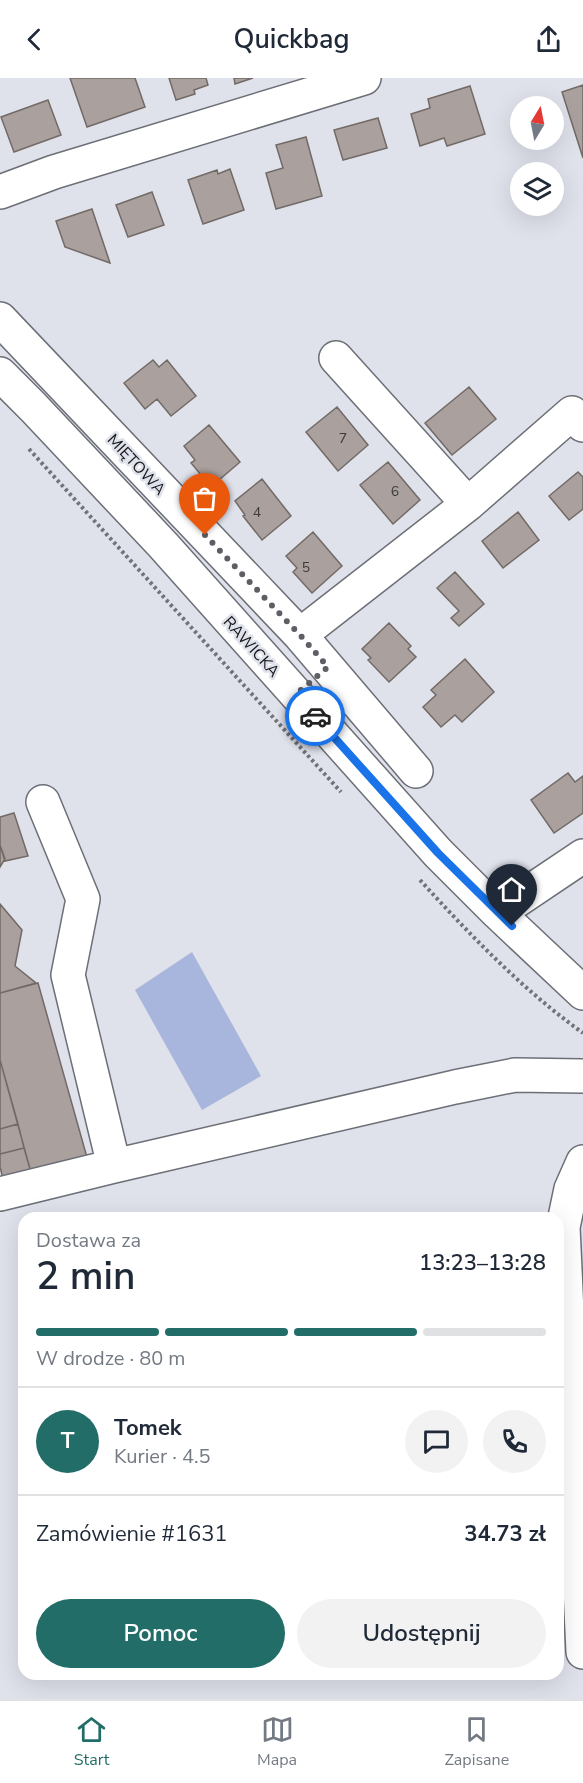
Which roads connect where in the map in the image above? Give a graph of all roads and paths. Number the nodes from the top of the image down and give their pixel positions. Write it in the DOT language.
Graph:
graph roads {
  1 [pos="364,78"];
  2 [pos="0,192"];
  3 [pos="0,318"];
  4 [pos="336,358"];
  5 [pos="0,374"];
  6 [pos="578,419"];
  7 [pos="468,504"];
  8 [pos="300,635"];
  9 [pos="328,667"];
  10 [pos="295,695"];
  11 [pos="416,771"];
  12 [pos="43,802"];
  13 [pos="583,856"];
  14 [pos="498,913"];
  15 [pos="583,993"];
  16 [pos="583,1076"];
  17 [pos="583,1162"];
  18 [pos="114,1166"];
  19 [pos="0,1194"];
  20 [pos="564,1222"];
  21 [pos="564,1248"];
  22 [pos="583,1652"];
  1 -- 2 [label="street"];
  3 -- 8 [label="street, MIĘTOWA"];
  4 -- 7 [label="street"];
  5 -- 10 [label="street, RAWICKA"];
  6 -- 7 [label="street"];
  7 -- 8 [label="street"];
  8 -- 9 [label="street, MIĘTOWA"];
  9 -- 10 [label="street"];
  9 -- 11 [label="street, MIĘTOWA"];
  10 -- 14 [label="street, RAWICKA"];
  12 -- 18 [label="street"];
  13 -- 14 [label="street"];
  14 -- 15 [label="street, RAWICKA"];
  16 -- 18 [label="street"];
  17 -- 20 [label="street"];
  18 -- 19 [label="street"];
  21 -- 22 [label="street"];
}
